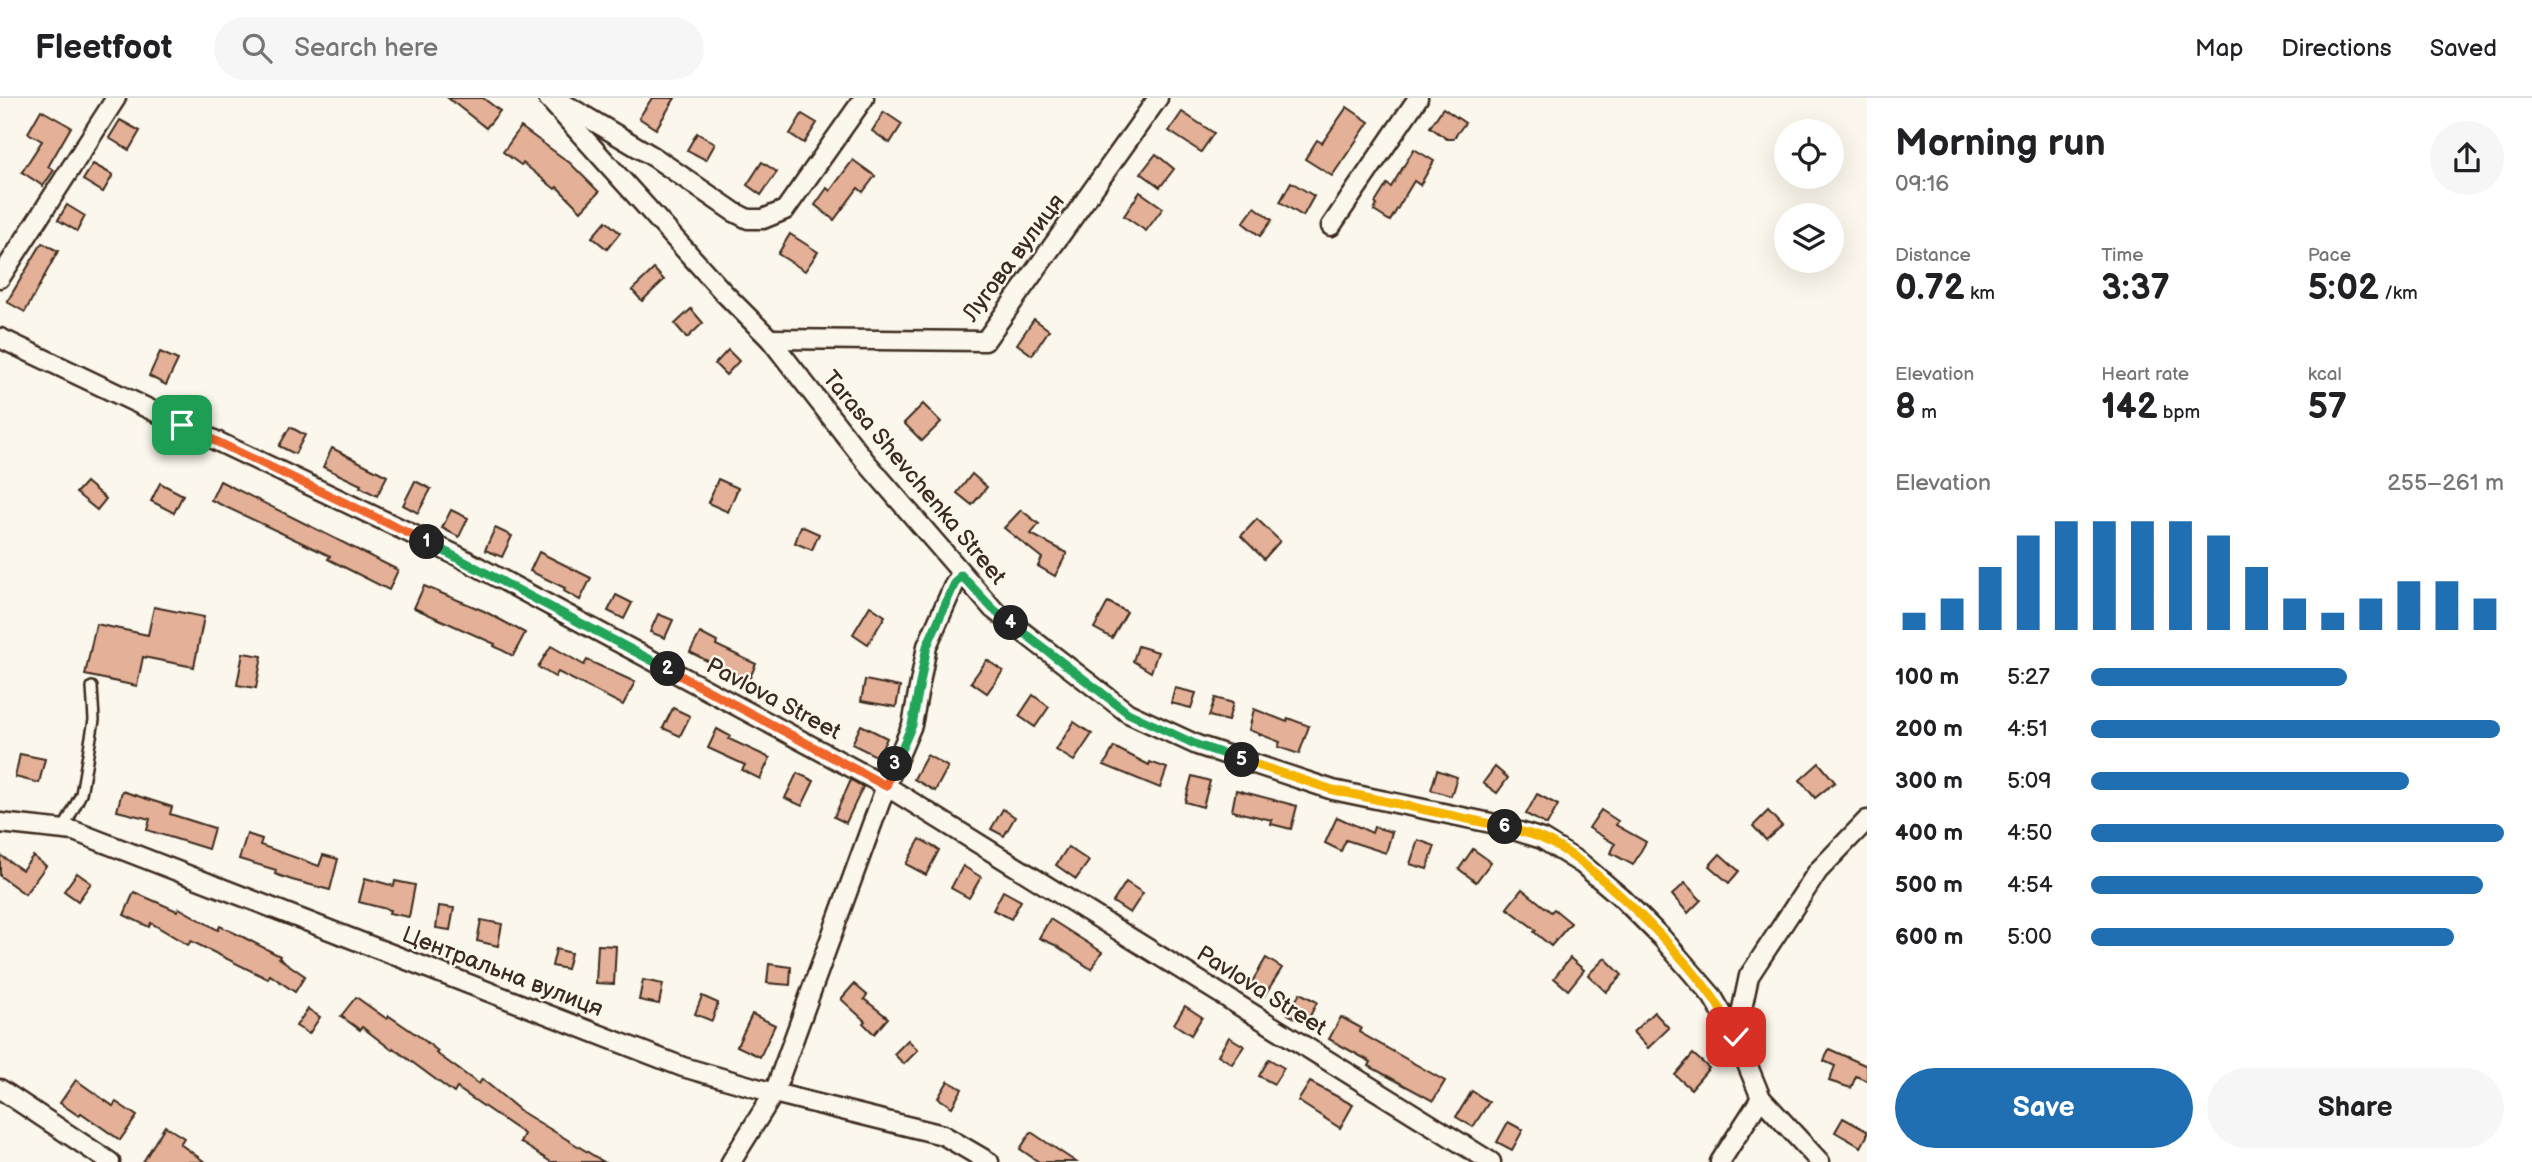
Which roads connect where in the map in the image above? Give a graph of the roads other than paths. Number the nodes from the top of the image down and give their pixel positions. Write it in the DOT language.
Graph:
graph roads {
  1 [pos="116,98"];
  2 [pos="548,98"];
  3 [pos="554,98"];
  4 [pos="864,98"];
  5 [pos="1158,98"];
  6 [pos="1418,98"];
  7 [pos="1331,226"];
  8 [pos="0,278"];
  9 [pos="0,338"];
  10 [pos="770,339"];
  11 [pos="961,575"];
  12 [pos="92,687"];
  13 [pos="886,786"];
  14 [pos="1867,820"];
  15 [pos="0,823"];
  16 [pos="63,830"];
  17 [pos="1736,1037"];
  18 [pos="0,1089"];
  19 [pos="774,1093"];
  20 [pos="1761,1098"];
  21 [pos="110,1162"];
  22 [pos="732,1162"];
  23 [pos="989,1162"];
  24 [pos="1492,1162"];
  25 [pos="1720,1162"];
  26 [pos="1820,1162"];
  1 -- 8 [label="street"];
  2 -- 10 [label="street, Tarasa Shevchenka Street"];
  3 -- 4 [label="street"];
  5 -- 10 [label="street, Лугова вулиця"];
  6 -- 7 [label="street"];
  9 -- 13 [label="street, Pavlova Street"];
  10 -- 11 [label="street, Tarasa Shevchenka Street"];
  11 -- 13 [label="street"];
  11 -- 17 [label="street, Tarasa Shevchenka Street"];
  12 -- 16 [label="lane"];
  13 -- 19 [label="street"];
  13 -- 24 [label="street, Pavlova Street"];
  14 -- 17 [label="street"];
  15 -- 16 [label="street, Центральна вулиця"];
  16 -- 19 [label="street, Центральна вулиця"];
  17 -- 20 [label="street, Tarasa Shevchenka Street"];
  18 -- 21 [label="street"];
  19 -- 22 [label="street"];
  19 -- 23 [label="street, Центральна вулиця"];
  20 -- 25 [label="street"];
  20 -- 26 [label="street"];
}
